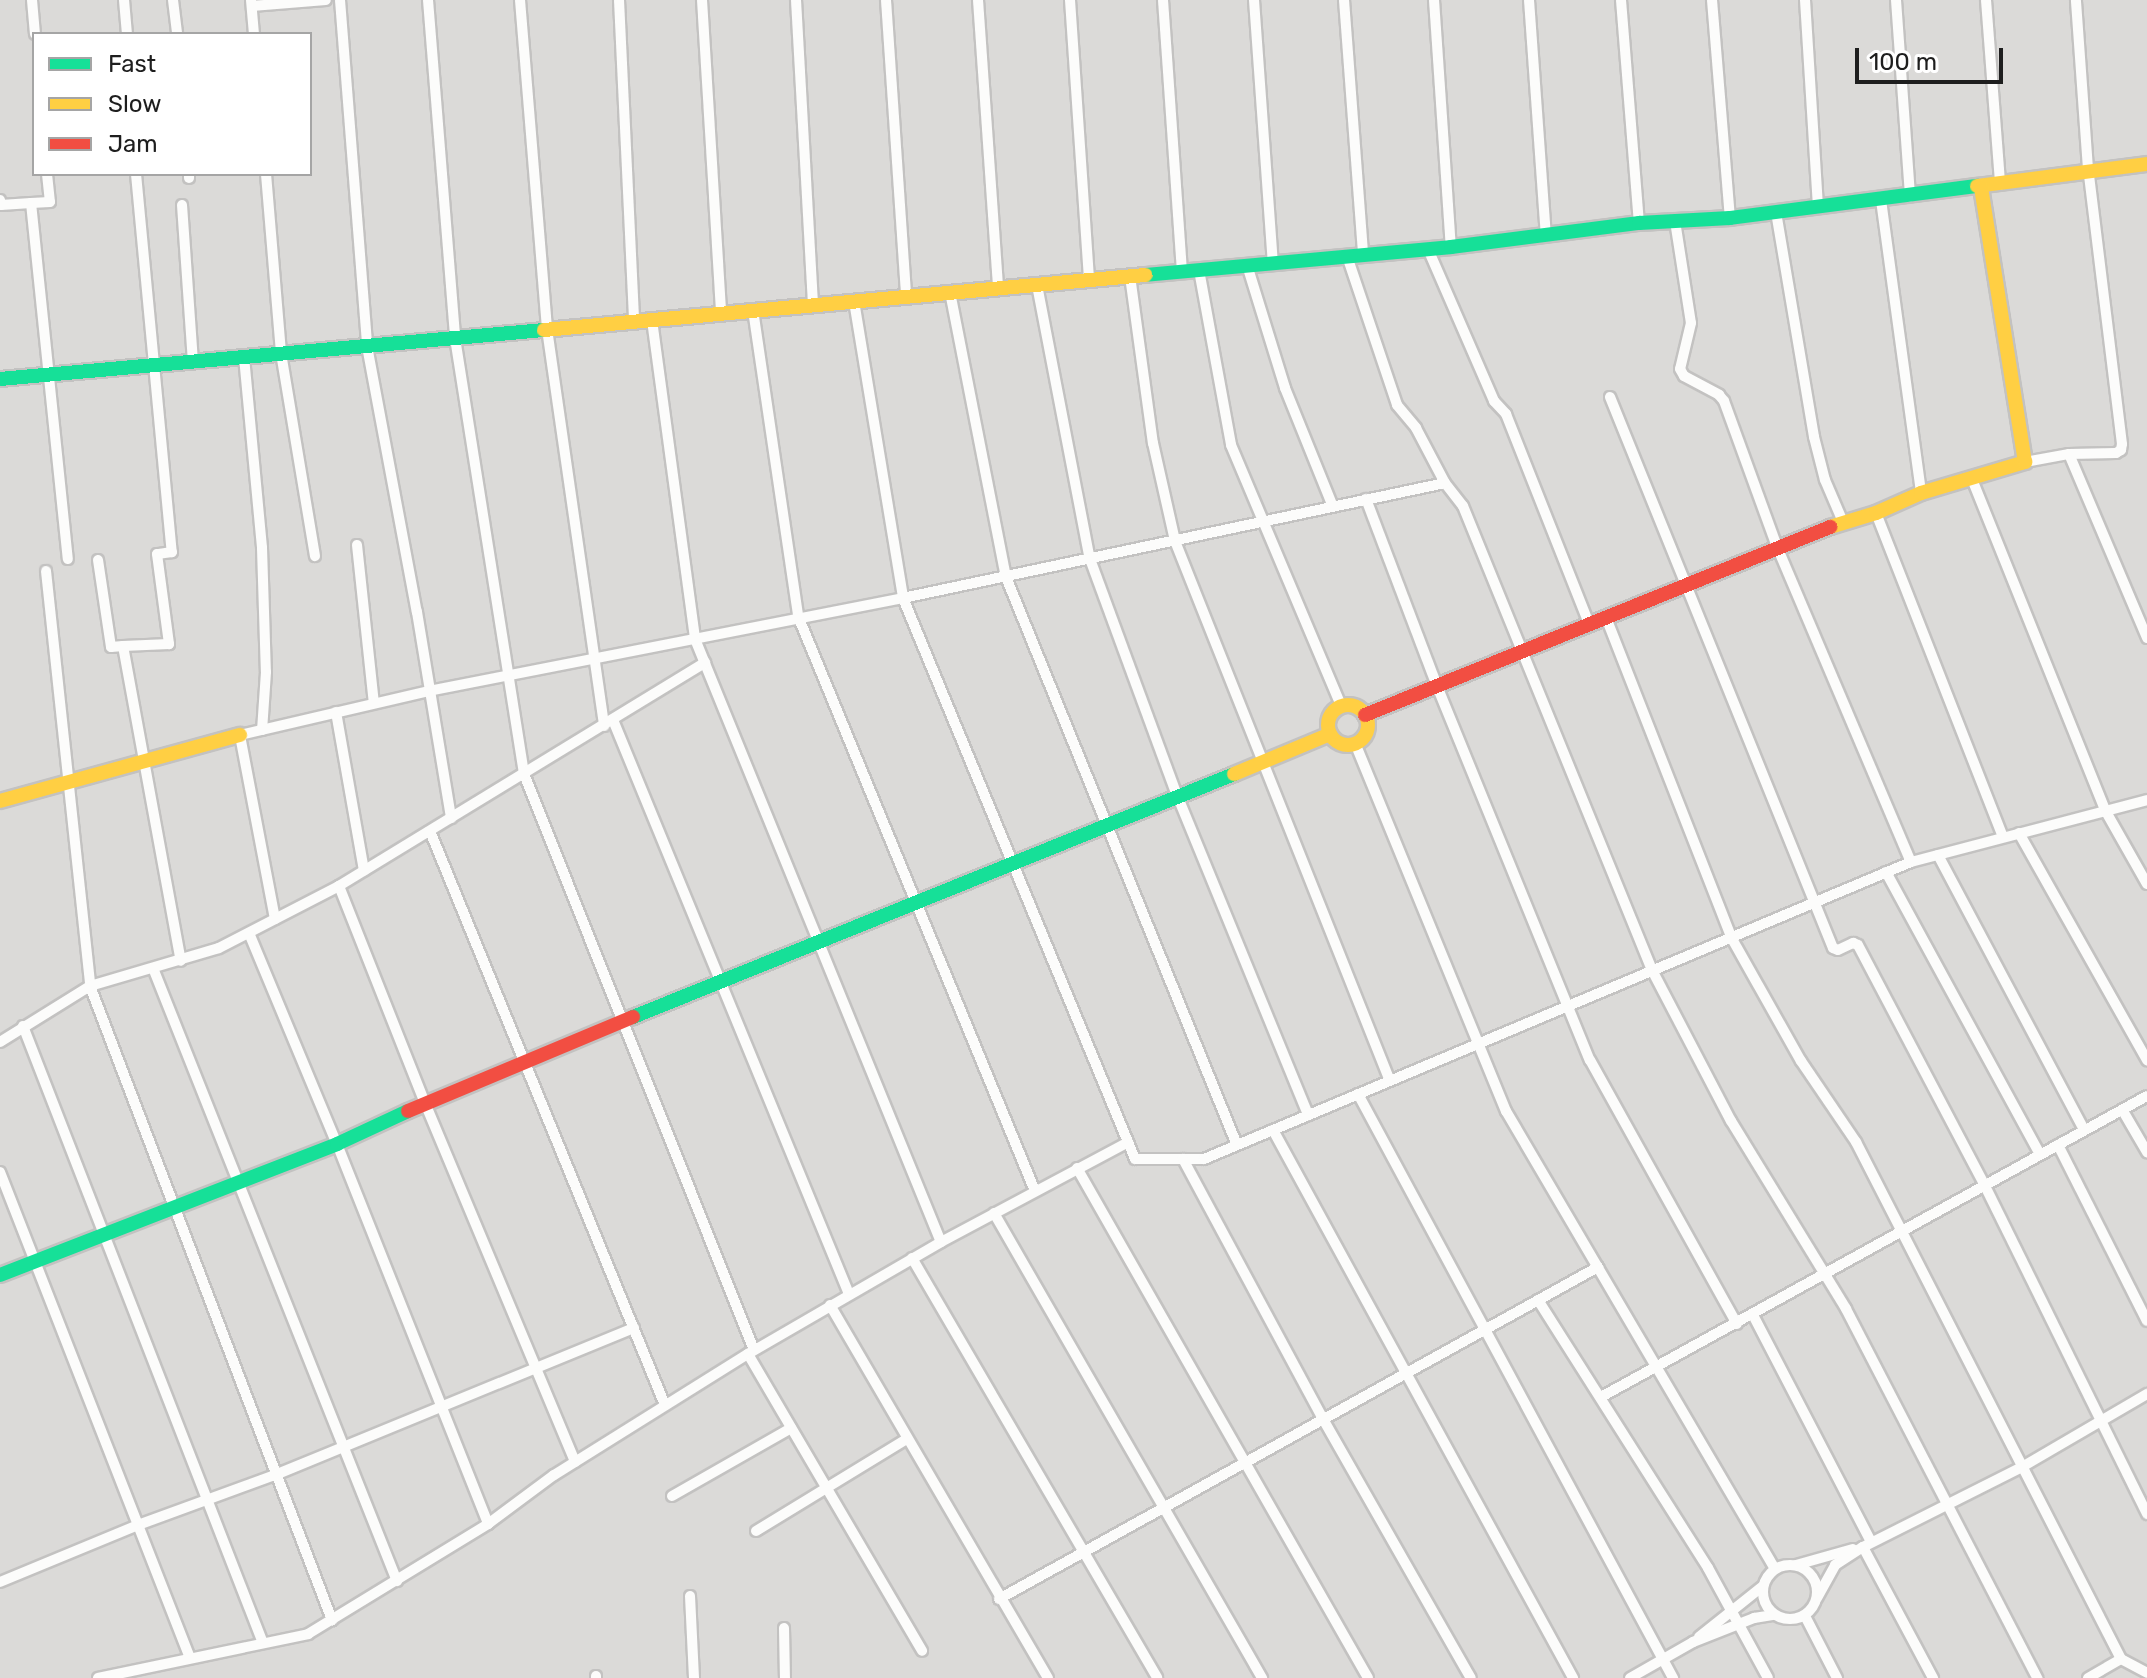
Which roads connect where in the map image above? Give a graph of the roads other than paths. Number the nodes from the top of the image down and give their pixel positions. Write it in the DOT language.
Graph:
graph roads {
  1 [pos="32,0"];
  2 [pos="124,0"];
  3 [pos="173,0"];
  4 [pos="326,0"];
  5 [pos="340,0"];
  6 [pos="428,0"];
  7 [pos="520,0"];
  8 [pos="619,0"];
  9 [pos="702,0"];
  10 [pos="796,0"];
  11 [pos="886,0"];
  12 [pos="978,0"];
  13 [pos="1070,0"];
  14 [pos="1163,0"];
  15 [pos="1254,0"];
  16 [pos="1344,0"];
  17 [pos="1434,0"];
  18 [pos="1529,0"];
  19 [pos="1621,0"];
  20 [pos="1712,0"];
  21 [pos="1805,0"];
  22 [pos="1896,0"];
  23 [pos="1986,0"];
  24 [pos="2076,0"];
  25 [pos="252,3"];
  26 [pos="35,32"];
  27 [pos="127,32"];
  28 [pos="177,32"];
  29 [pos="254,32"];
  30 [pos="2147,164"];
  31 [pos="2088,169"];
  32 [pos="47,176"];
  33 [pos="136,176"];
  34 [pos="266,176"];
  35 [pos="2000,184"];
  36 [pos="1981,186"];
  37 [pos="1910,197"];
  38 [pos="0,200"];
  39 [pos="1881,200"];
  40 [pos="31,203"];
  41 [pos="182,205"];
  42 [pos="1818,207"];
  43 [pos="1776,212"];
  44 [pos="1730,218"];
  45 [pos="1675,221"];
  46 [pos="1639,223"];
  47 [pos="1546,235"];
  48 [pos="1451,247"];
  49 [pos="1428,249"];
  50 [pos="1355,256"];
  51 [pos="1273,263"];
  52 [pos="1247,265"];
  53 [pos="1199,270"];
  54 [pos="1182,271"];
  55 [pos="1130,276"];
  56 [pos="1089,280"];
  57 [pos="1037,285"];
  58 [pos="998,288"];
  59 [pos="950,292"];
  60 [pos="906,296"];
  61 [pos="854,301"];
  62 [pos="813,305"];
  63 [pos="753,310"];
  64 [pos="721,313"];
  65 [pos="652,320"];
  66 [pos="634,321"];
  67 [pos="547,329"];
  68 [pos="455,338"];
  69 [pos="367,346"];
  70 [pos="281,353"];
  71 [pos="244,357"];
  72 [pos="193,361"];
  73 [pos="153,365"];
  74 [pos="47,375"];
  75 [pos="0,379"];
  76 [pos="1610,397"];
  77 [pos="2069,454"];
  78 [pos="2025,462"];
  79 [pos="1972,479"];
  80 [pos="1445,483"];
  81 [pos="1921,493"];
  82 [pos="1366,499"];
  83 [pos="1333,507"];
  84 [pos="1876,513"];
  85 [pos="1264,521"];
  86 [pos="1843,522"];
  87 [pos="1175,541"];
  88 [pos="357,545"];
  89 [pos="1778,549"];
  90 [pos="315,556"];
  91 [pos="68,559"];
  92 [pos="1090,559"];
  93 [pos="98,560"];
  94 [pos="46,571"];
  95 [pos="1006,577"];
  96 [pos="1685,587"];
  97 [pos="903,598"];
  98 [pos="798,616"];
  99 [pos="1607,620"];
  100 [pos="1590,626"];
  101 [pos="2147,638"];
  102 [pos="695,639"];
  103 [pos="123,646"];
  104 [pos="1524,653"];
  105 [pos="595,659"];
  106 [pos="705,663"];
  107 [pos="510,676"];
  108 [pos="1437,686"];
  109 [pos="429,691"];
  110 [pos="374,703"];
  111 [pos="1341,706"];
  112 [pos="336,712"];
  113 [pos="1365,715"];
  114 [pos="608,723"];
  115 [pos="262,730"];
  116 [pos="1330,734"];
  117 [pos="240,735"];
  118 [pos="1355,743"];
  119 [pos="142,760"];
  120 [pos="1260,762"];
  121 [pos="524,774"];
  122 [pos="68,781"];
  123 [pos="1177,795"];
  124 [pos="2147,800"];
  125 [pos="0,801"];
  126 [pos="2105,810"];
  127 [pos="451,818"];
  128 [pos="1105,826"];
  129 [pos="430,831"];
  130 [pos="2019,833"];
  131 [pos="2003,837"];
  132 [pos="1938,855"];
  133 [pos="1911,862"];
  134 [pos="1012,865"];
  135 [pos="364,871"];
  136 [pos="1886,872"];
  137 [pos="2147,884"];
  138 [pos="339,886"];
  139 [pos="916,900"];
  140 [pos="1816,900"];
  141 [pos="275,919"];
  142 [pos="249,933"];
  143 [pos="1731,937"];
  144 [pos="818,940"];
  145 [pos="181,961"];
  146 [pos="153,968"];
  147 [pos="1652,970"];
  148 [pos="718,983"];
  149 [pos="90,986"];
  150 [pos="1567,1005"];
  151 [pos="622,1023"];
  152 [pos="23,1026"];
  153 [pos="0,1042"];
  154 [pos="1478,1044"];
  155 [pos="2147,1060"];
  156 [pos="523,1062"];
  157 [pos="1390,1081"];
  158 [pos="1358,1094"];
  159 [pos="2147,1096"];
  160 [pos="425,1103"];
  161 [pos="2123,1111"];
  162 [pos="1308,1115"];
  163 [pos="1273,1130"];
  164 [pos="2084,1130"];
  165 [pos="1128,1142"];
  166 [pos="337,1144"];
  167 [pos="1237,1145"];
  168 [pos="2058,1145"];
  169 [pos="2147,1152"];
  170 [pos="2040,1155"];
  171 [pos="1183,1159"];
  172 [pos="1077,1168"];
  173 [pos="0,1172"];
  174 [pos="239,1182"];
  175 [pos="1985,1186"];
  176 [pos="1035,1191"];
  177 [pos="172,1208"];
  178 [pos="994,1213"];
  179 [pos="1903,1232"];
  180 [pos="103,1235"];
  181 [pos="941,1242"];
  182 [pos="912,1258"];
  183 [pos="32,1260"];
  184 [pos="1598,1267"];
  185 [pos="0,1275"];
  186 [pos="1823,1277"];
  187 [pos="849,1294"];
  188 [pos="1538,1300"];
  189 [pos="830,1305"];
  190 [pos="1753,1315"];
  191 [pos="2147,1321"];
  192 [pos="1737,1324"];
  193 [pos="634,1328"];
  194 [pos="1485,1329"];
  195 [pos="751,1352"];
  196 [pos="1656,1366"];
  197 [pos="538,1370"];
  198 [pos="1406,1373"];
  199 [pos="2147,1394"];
  200 [pos="1601,1397"];
  201 [pos="665,1405"];
  202 [pos="442,1408"];
  203 [pos="1323,1419"];
  204 [pos="2101,1421"];
  205 [pos="791,1428"];
  206 [pos="907,1439"];
  207 [pos="344,1448"];
  208 [pos="575,1462"];
  209 [pos="1244,1463"];
  210 [pos="2022,1467"];
  211 [pos="275,1475"];
  212 [pos="827,1489"];
  213 [pos="672,1496"];
  214 [pos="207,1500"];
  215 [pos="1945,1506"];
  216 [pos="1161,1509"];
  217 [pos="2147,1514"];
  218 [pos="488,1524"];
  219 [pos="138,1525"];
  220 [pos="756,1531"];
  221 [pos="1867,1545"];
  222 [pos="1082,1553"];
  223 [pos="1796,1565"];
  224 [pos="1775,1569"];
  225 [pos="397,1581"];
  226 [pos="0,1582"];
  227 [pos="1763,1586"];
  228 [pos="690,1596"];
  229 [pos="1817,1598"];
  230 [pos="999,1599"];
  231 [pos="1732,1609"];
  232 [pos="1774,1615"];
  233 [pos="1805,1616"];
  234 [pos="332,1620"];
  235 [pos="1739,1624"];
  236 [pos="784,1628"];
  237 [pos="1693,1642"];
  238 [pos="263,1643"];
  239 [pos="922,1651"];
  240 [pos="190,1658"];
  241 [pos="2121,1659"];
  242 [pos="1663,1660"];
  243 [pos="2147,1673"];
  244 [pos="98,1678"];
  245 [pos="694,1678"];
  246 [pos="785,1678"];
  247 [pos="1048,1678"];
  248 [pos="1157,1678"];
  249 [pos="1262,1678"];
  250 [pos="1368,1678"];
  251 [pos="1471,1678"];
  252 [pos="1573,1678"];
  253 [pos="1630,1678"];
  254 [pos="1673,1678"];
  255 [pos="1768,1678"];
  256 [pos="1837,1678"];
  257 [pos="1933,1678"];
  258 [pos="2037,1678"];
  259 [pos="2088,1678"];
  1 -- 26 [label="street"];
  2 -- 27 [label="street"];
  3 -- 28 [label="street"];
  4 -- 25 [label="street"];
  5 -- 69 [label="street"];
  6 -- 68 [label="street"];
  7 -- 67 [label="street"];
  8 -- 66 [label="street"];
  9 -- 64 [label="street"];
  10 -- 62 [label="street"];
  11 -- 60 [label="street"];
  12 -- 58 [label="street"];
  13 -- 56 [label="street"];
  14 -- 54 [label="street"];
  15 -- 51 [label="street"];
  16 -- 50 [label="street"];
  17 -- 48 [label="street"];
  18 -- 47 [label="street"];
  19 -- 46 [label="street"];
  20 -- 44 [label="street"];
  21 -- 42 [label="street"];
  22 -- 37 [label="street"];
  23 -- 35 [label="street"];
  24 -- 31 [label="street"];
  25 -- 29 [label="street"];
  30 -- 31 [label="main road"];
  31 -- 35 [label="main road"];
  31 -- 77 [label="street"];
  32 -- 40 [label="street"];
  33 -- 73 [label="street"];
  34 -- 70 [label="street"];
  35 -- 36 [label="main road"];
  36 -- 37 [label="main road"];
  36 -- 78 [label="main road"];
  37 -- 39 [label="main road"];
  38 -- 40 [label="street"];
  39 -- 42 [label="main road"];
  39 -- 81 [label="street"];
  40 -- 74 [label="street"];
  41 -- 72 [label="street"];
  42 -- 43 [label="main road"];
  43 -- 44 [label="main road"];
  43 -- 86 [label="street"];
  44 -- 45 [label="main road"];
  45 -- 46 [label="main road"];
  45 -- 89 [label="street"];
  46 -- 47 [label="main road"];
  47 -- 48 [label="main road"];
  48 -- 49 [label="main road"];
  49 -- 50 [label="main road"];
  49 -- 100 [label="street"];
  50 -- 51 [label="main road"];
  50 -- 80 [label="street"];
  51 -- 52 [label="main road"];
  52 -- 53 [label="main road"];
  52 -- 83 [label="street"];
  53 -- 54 [label="main road"];
  53 -- 85 [label="street"];
  54 -- 55 [label="main road"];
  55 -- 56 [label="main road"];
  55 -- 87 [label="street"];
  56 -- 57 [label="main road"];
  57 -- 58 [label="main road"];
  57 -- 92 [label="street"];
  58 -- 59 [label="main road"];
  59 -- 60 [label="main road"];
  59 -- 95 [label="street"];
  60 -- 61 [label="main road"];
  61 -- 62 [label="main road"];
  61 -- 97 [label="street"];
  62 -- 63 [label="main road"];
  63 -- 64 [label="main road"];
  63 -- 98 [label="street"];
  64 -- 65 [label="main road"];
  65 -- 66 [label="main road"];
  65 -- 102 [label="street"];
  66 -- 67 [label="main road"];
  67 -- 68 [label="main road"];
  67 -- 105 [label="street"];
  68 -- 69 [label="main road"];
  68 -- 107 [label="street"];
  69 -- 70 [label="main road"];
  69 -- 109 [label="street"];
  70 -- 71 [label="main road"];
  70 -- 90 [label="street"];
  71 -- 72 [label="main road"];
  71 -- 115 [label="street"];
  72 -- 73 [label="main road"];
  73 -- 74 [label="main road"];
  73 -- 103 [label="street"];
  74 -- 75 [label="main road"];
  74 -- 91 [label="street"];
  76 -- 96 [label="street"];
  77 -- 78 [label="street"];
  77 -- 101 [label="street"];
  78 -- 79 [label="main road"];
  79 -- 81 [label="main road"];
  79 -- 126 [label="street"];
  80 -- 82 [label="street"];
  80 -- 104 [label="street"];
  81 -- 84 [label="main road"];
  82 -- 83 [label="street"];
  82 -- 108 [label="street"];
  83 -- 85 [label="street"];
  84 -- 86 [label="main road"];
  84 -- 131 [label="street"];
  85 -- 87 [label="street"];
  85 -- 111 [label="street"];
  86 -- 89 [label="main road"];
  87 -- 92 [label="street"];
  87 -- 120 [label="street"];
  88 -- 110 [label="street"];
  89 -- 96 [label="main road"];
  89 -- 133 [label="street"];
  92 -- 95 [label="street"];
  92 -- 123 [label="street"];
  93 -- 103 [label="street"];
  94 -- 122 [label="street"];
  95 -- 97 [label="street"];
  95 -- 128 [label="street"];
  96 -- 99 [label="main road"];
  96 -- 140 [label="street"];
  97 -- 98 [label="street"];
  97 -- 134 [label="street"];
  98 -- 102 [label="street"];
  98 -- 139 [label="street"];
  99 -- 100 [label="main road"];
  99 -- 143 [label="street"];
  100 -- 104 [label="main road"];
  102 -- 105 [label="street"];
  102 -- 106 [label="street"];
  103 -- 119 [label="street"];
  104 -- 108 [label="main road"];
  104 -- 147 [label="street"];
  105 -- 107 [label="street"];
  105 -- 114 [label="street"];
  106 -- 114 [label="street"];
  106 -- 144 [label="street"];
  107 -- 109 [label="street"];
  107 -- 121 [label="street"];
  108 -- 113 [label="main road"];
  108 -- 150 [label="street"];
  109 -- 110 [label="street"];
  109 -- 127 [label="street"];
  110 -- 112 [label="street"];
  111 -- 113 [label="main road"];
  111 -- 116 [label="main road"];
  112 -- 115 [label="street"];
  112 -- 135 [label="street"];
  113 -- 118 [label="main road"];
  114 -- 121 [label="street"];
  114 -- 148 [label="street"];
  115 -- 117 [label="street"];
  116 -- 118 [label="main road"];
  116 -- 120 [label="main road"];
  117 -- 119 [label="main road"];
  117 -- 141 [label="street"];
  118 -- 154 [label="street"];
  119 -- 122 [label="main road"];
  119 -- 145 [label="street"];
  120 -- 123 [label="main road"];
  120 -- 157 [label="street"];
  121 -- 127 [label="street"];
  121 -- 151 [label="street"];
  122 -- 125 [label="main road"];
  122 -- 149 [label="street"];
  123 -- 128 [label="main road"];
  123 -- 162 [label="street"];
  124 -- 126 [label="street"];
  126 -- 130 [label="street"];
  126 -- 137 [label="street"];
  127 -- 129 [label="street"];
  128 -- 134 [label="main road"];
  128 -- 167 [label="street"];
  129 -- 135 [label="street"];
  129 -- 156 [label="street"];
  130 -- 131 [label="street"];
  130 -- 155 [label="street"];
  131 -- 132 [label="street"];
  132 -- 133 [label="street"];
  132 -- 164 [label="street"];
  133 -- 136 [label="street"];
  134 -- 139 [label="main road"];
  134 -- 165 [label="street"];
  135 -- 138 [label="street"];
  136 -- 140 [label="street"];
  136 -- 170 [label="street"];
  138 -- 141 [label="street"];
  138 -- 160 [label="street"];
  139 -- 144 [label="main road"];
  139 -- 176 [label="street"];
  140 -- 143 [label="street"];
  140 -- 175 [label="street"];
  141 -- 142 [label="street"];
  142 -- 145 [label="street"];
  142 -- 166 [label="street"];
  143 -- 147 [label="street"];
  143 -- 179 [label="street"];
  144 -- 148 [label="main road"];
  144 -- 181 [label="street"];
  145 -- 146 [label="street"];
  146 -- 149 [label="street"];
  146 -- 174 [label="street"];
  147 -- 150 [label="street"];
  147 -- 186 [label="street"];
  148 -- 151 [label="main road"];
  148 -- 187 [label="street"];
  149 -- 152 [label="street"];
  149 -- 177 [label="street"];
  150 -- 154 [label="street"];
  150 -- 192 [label="street"];
  151 -- 156 [label="main road"];
  151 -- 195 [label="street"];
  152 -- 153 [label="street"];
  152 -- 180 [label="street"];
  154 -- 157 [label="street"];
  154 -- 184 [label="street"];
  156 -- 160 [label="main road"];
  156 -- 193 [label="street"];
  157 -- 158 [label="street"];
  158 -- 162 [label="street"];
  158 -- 194 [label="street"];
  159 -- 161 [label="street"];
  160 -- 166 [label="main road"];
  160 -- 197 [label="street"];
  161 -- 164 [label="street"];
  161 -- 169 [label="street"];
  162 -- 163 [label="street"];
  163 -- 167 [label="street"];
  163 -- 198 [label="street"];
  164 -- 168 [label="street"];
  165 -- 171 [label="street"];
  165 -- 172 [label="street"];
  166 -- 174 [label="main road"];
  166 -- 202 [label="street"];
  167 -- 171 [label="street"];
  168 -- 170 [label="street"];
  168 -- 191 [label="street"];
  170 -- 175 [label="street"];
  171 -- 203 [label="street"];
  172 -- 176 [label="street"];
  172 -- 209 [label="street"];
  173 -- 183 [label="street"];
  174 -- 177 [label="main road"];
  174 -- 207 [label="street"];
  175 -- 179 [label="street"];
  175 -- 204 [label="street"];
  176 -- 178 [label="street"];
  177 -- 180 [label="main road"];
  177 -- 211 [label="street"];
  178 -- 181 [label="street"];
  178 -- 216 [label="street"];
  179 -- 186 [label="street"];
  179 -- 210 [label="street"];
  180 -- 183 [label="main road"];
  180 -- 214 [label="street"];
  181 -- 182 [label="street"];
  182 -- 187 [label="street"];
  182 -- 222 [label="street"];
  183 -- 185 [label="main road"];
  183 -- 219 [label="street"];
  184 -- 188 [label="street"];
  184 -- 196 [label="street"];
  186 -- 190 [label="street"];
  186 -- 215 [label="street"];
  187 -- 189 [label="street"];
  188 -- 194 [label="street"];
  188 -- 200 [label="street"];
  189 -- 195 [label="street"];
  189 -- 206 [label="street"];
  190 -- 192 [label="street"];
  190 -- 221 [label="street"];
  192 -- 196 [label="street"];
  193 -- 197 [label="street"];
  193 -- 201 [label="street"];
  194 -- 198 [label="street"];
  194 -- 242 [label="street"];
  195 -- 201 [label="street"];
  195 -- 205 [label="street"];
  196 -- 200 [label="street"];
  196 -- 224 [label="street"];
  197 -- 202 [label="street"];
  197 -- 208 [label="street"];
  198 -- 203 [label="street"];
  198 -- 252 [label="street"];
  199 -- 204 [label="street"];
  200 -- 231 [label="street"];
  201 -- 208 [label="street"];
  202 -- 207 [label="street"];
  202 -- 218 [label="street"];
  203 -- 209 [label="street"];
  203 -- 251 [label="street"];
  204 -- 210 [label="street"];
  204 -- 217 [label="street"];
  205 -- 212 [label="street"];
  205 -- 213 [label="street"];
  206 -- 212 [label="street"];
  206 -- 230 [label="street"];
  207 -- 211 [label="street"];
  207 -- 225 [label="street"];
  208 -- 218 [label="street"];
  209 -- 216 [label="street"];
  209 -- 250 [label="street"];
  210 -- 215 [label="street"];
  210 -- 241 [label="street"];
  211 -- 214 [label="street"];
  211 -- 234 [label="street"];
  212 -- 220 [label="street"];
  212 -- 239 [label="street"];
  214 -- 219 [label="street"];
  214 -- 238 [label="street"];
  215 -- 221 [label="street"];
  215 -- 258 [label="street"];
  216 -- 222 [label="street"];
  216 -- 249 [label="street"];
  218 -- 225 [label="street"];
  219 -- 226 [label="street"];
  219 -- 240 [label="street"];
  221 -- 223 [label="street"];
  221 -- 229 [label="street"];
  221 -- 257 [label="street"];
  222 -- 230 [label="street"];
  222 -- 248 [label="street"];
  223 -- 224 [label="street"];
  223 -- 229 [label="street"];
  224 -- 227 [label="street"];
  225 -- 234 [label="street"];
  227 -- 231 [label="street"];
  227 -- 232 [label="street"];
  228 -- 245 [label="street"];
  229 -- 233 [label="street"];
  230 -- 247 [label="street"];
  231 -- 235 [label="street"];
  231 -- 237 [label="street"];
  232 -- 233 [label="street"];
  232 -- 235 [label="street"];
  233 -- 256 [label="street"];
  234 -- 238 [label="street"];
  235 -- 237 [label="street"];
  235 -- 255 [label="street"];
  236 -- 246 [label="street"];
  237 -- 242 [label="street"];
  238 -- 240 [label="street"];
  240 -- 244 [label="street"];
  241 -- 243 [label="street"];
  241 -- 259 [label="street"];
  242 -- 253 [label="street"];
  242 -- 254 [label="street"];
}
